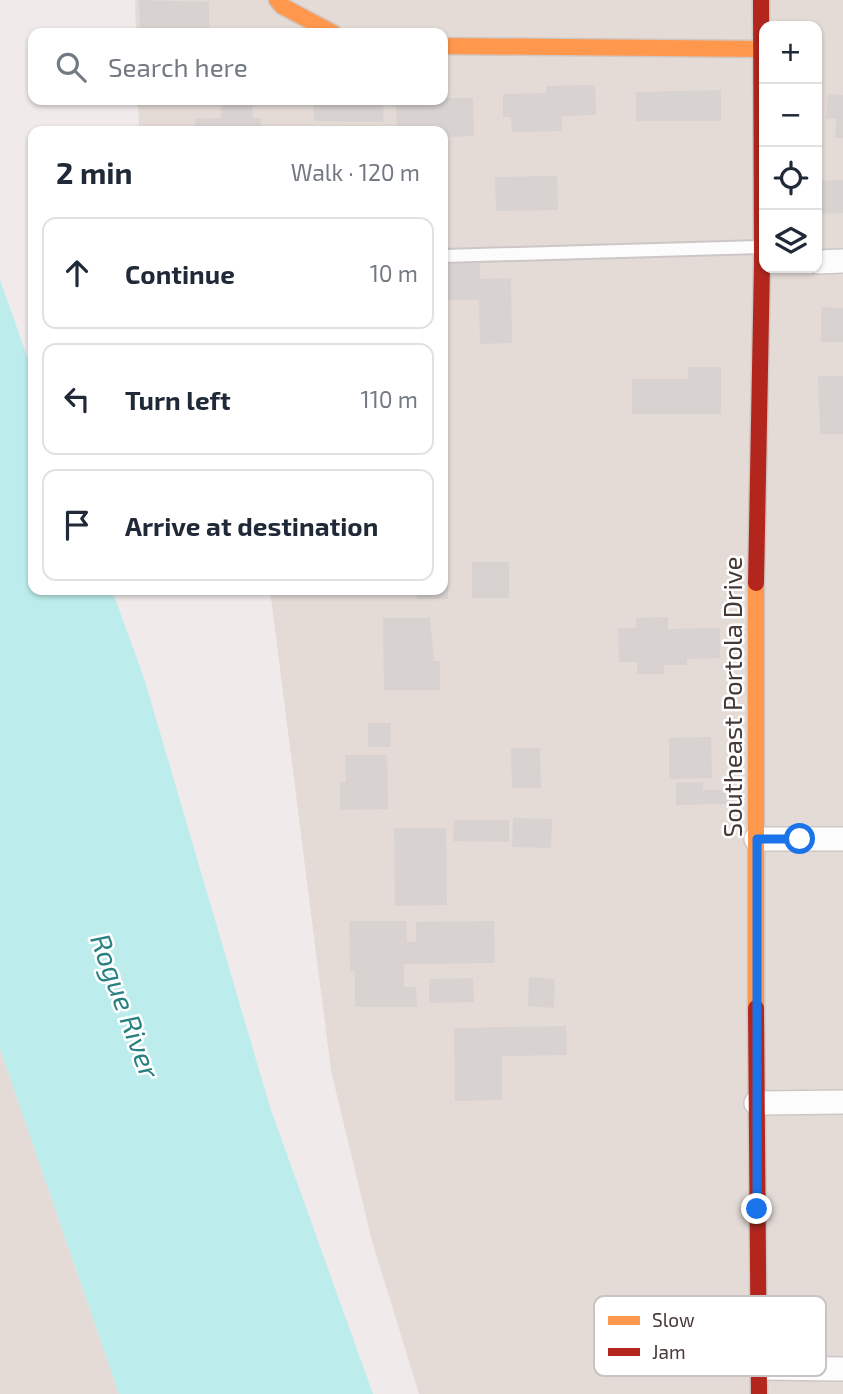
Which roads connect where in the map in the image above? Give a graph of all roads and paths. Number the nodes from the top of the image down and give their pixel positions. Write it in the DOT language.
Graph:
graph roads {
  1 [pos="761,0"];
  2 [pos="279,3"];
  3 [pos="761,21"];
  4 [pos="324,28"];
  5 [pos="448,46"];
  6 [pos="759,49"];
  7 [pos="762,84"];
  8 [pos="763,210"];
  9 [pos="448,256"];
  10 [pos="759,258"];
  11 [pos="843,261"];
  12 [pos="822,262"];
  13 [pos="763,273"];
  14 [pos="757,839"];
  15 [pos="843,839"];
  16 [pos="843,1102"];
  17 [pos="756,1103"];
  18 [pos="758,1296"];
  19 [pos="759,1376"];
  20 [pos="759,1394"];
  1 -- 3 [label="street, Southeast Portola Drive"];
  2 -- 4 [label="street"];
  5 -- 6 [label="street"];
  7 -- 8 [label="street, Southeast Portola Drive"];
  9 -- 10 [label="lane"];
  11 -- 12 [label="street"];
  13 -- 14 [label="street, Southeast Portola Drive"];
  14 -- 15 [label="street"];
  14 -- 17 [label="street, Southeast Portola Drive"];
  16 -- 17 [label="street"];
  17 -- 18 [label="street, Southeast Portola Drive"];
  19 -- 20 [label="street, Southeast Portola Drive"];
}
